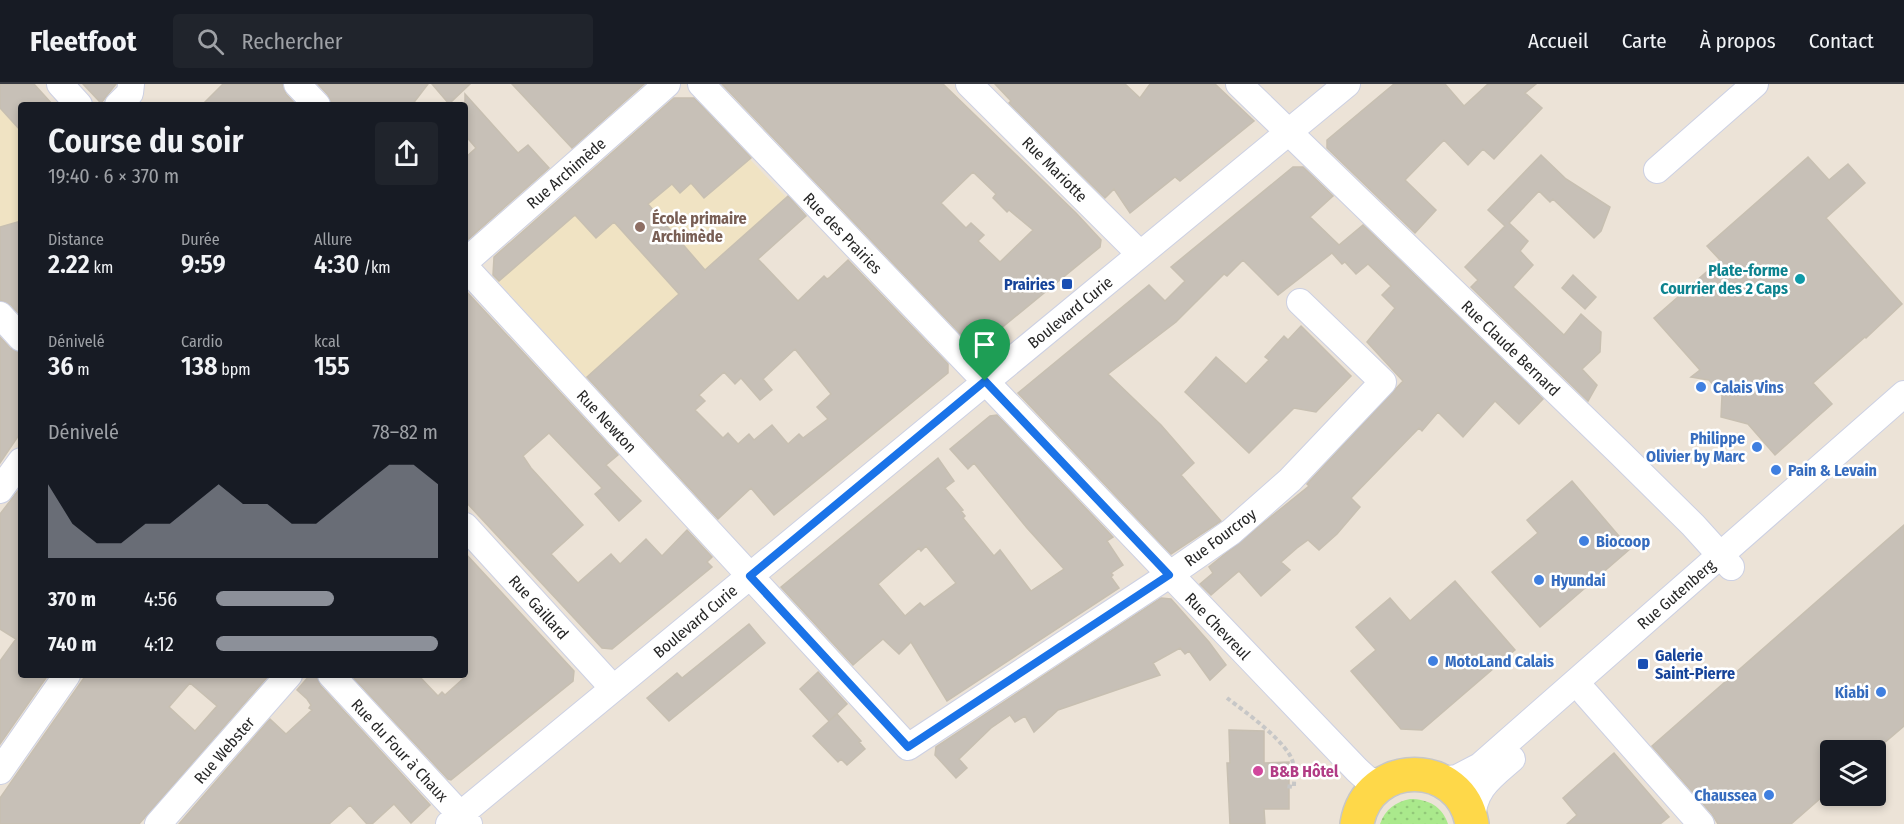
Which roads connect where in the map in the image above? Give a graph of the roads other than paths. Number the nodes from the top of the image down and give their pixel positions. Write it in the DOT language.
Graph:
graph roads {
  1 [pos="60,84"];
  2 [pos="131,84"];
  3 [pos="297,84"];
  4 [pos="667,84"];
  5 [pos="701,84"];
  6 [pos="969,84"];
  7 [pos="1239,84"];
  8 [pos="1347,84"];
  9 [pos="1755,84"];
  10 [pos="76,102"];
  11 [pos="120,102"];
  12 [pos="314,102"];
  13 [pos="1289,132"];
  14 [pos="1657,170"];
  15 [pos="1140,254"];
  16 [pos="468,259"];
  17 [pos="468,270"];
  18 [pos="1300,302"];
  19 [pos="0,315"];
  20 [pos="18,335"];
  21 [pos="985,381"];
  22 [pos="1904,394"];
  23 [pos="1904,415"];
  24 [pos="18,465"];
  25 [pos="0,490"];
  26 [pos="468,529"];
  27 [pos="1725,561"];
  28 [pos="1169,575"];
  29 [pos="750,576"];
  30 [pos="66,678"];
  31 [pos="286,678"];
  32 [pos="334,678"];
  33 [pos="613,688"];
  34 [pos="1586,694"];
  35 [pos="908,747"];
  36 [pos="0,771"];
  37 [pos="1441,780"];
  38 [pos="1381,785"];
  39 [pos="459,821"];
  40 [pos="1472,822"];
  41 [pos="158,824"];
  42 [pos="1357,824"];
  43 [pos="1701,824"];
  1 -- 10 [label="street"];
  2 -- 11 [label="street"];
  3 -- 12 [label="street"];
  4 -- 16 [label="street, Rue Archimède"];
  5 -- 21 [label="street, Rue des Prairies"];
  6 -- 15 [label="street, Rue Mariotte"];
  7 -- 13 [label="street, Rue Claude Bernard"];
  8 -- 13 [label="street, Boulevard Curie"];
  9 -- 14 [label="street"];
  13 -- 15 [label="street, Boulevard Curie"];
  13 -- 27 [label="street, Rue Claude Bernard"];
  15 -- 21 [label="street, Boulevard Curie"];
  17 -- 29 [label="street, Rue Newton"];
  18 -- 28 [label="street, Rue Fourcroy"];
  19 -- 20 [label="street"];
  21 -- 28 [label="street, Rue Chevreul"];
  21 -- 29 [label="street, Boulevard Curie"];
  22 -- 27 [label="street, Rue Gutenberg"];
  23 -- 27 [label="street, Rue Gutenberg"];
  24 -- 25 [label="street"];
  26 -- 33 [label="street, Rue Gaillard"];
  27 -- 34 [label="street, Rue Gutenberg"];
  27 -- 37 [label="street, Rue Gutenberg"];
  28 -- 35 [label="street, Rue Fourcroy"];
  28 -- 38 [label="street, Rue Chevreul"];
  29 -- 33 [label="street, Boulevard Curie"];
  29 -- 35 [label="street, Rue Newton"];
  30 -- 36 [label="street"];
  31 -- 41 [label="street, Rue Webster"];
  32 -- 39 [label="street, Rue du Four à Chaux"];
  33 -- 39 [label="street, Boulevard Curie"];
  34 -- 40 [label="street, Rue Gutenberg"];
  34 -- 43 [label="street"];
  37 -- 38 [label="main road"];
  37 -- 40 [label="main road"];
  38 -- 42 [label="main road"];
}
